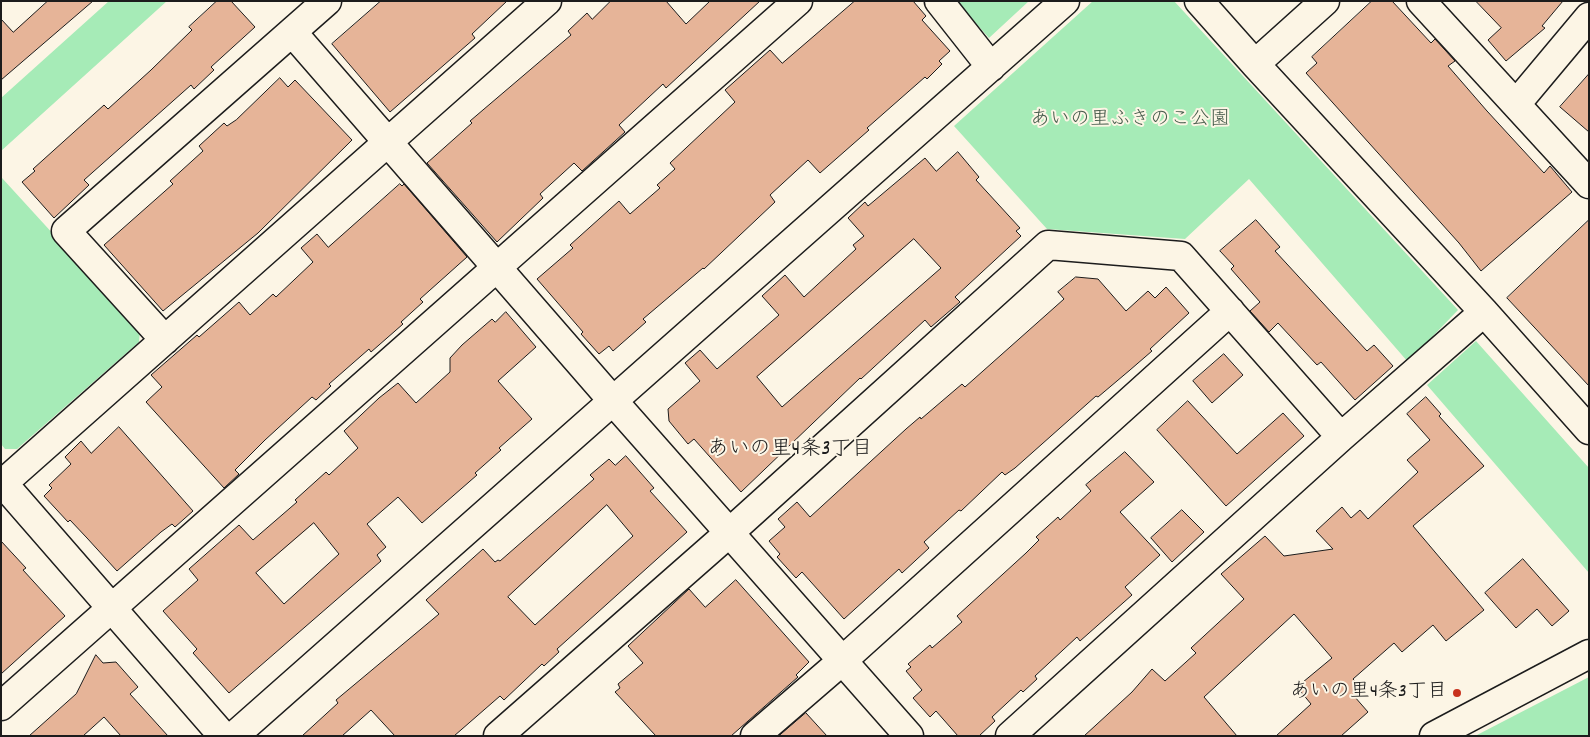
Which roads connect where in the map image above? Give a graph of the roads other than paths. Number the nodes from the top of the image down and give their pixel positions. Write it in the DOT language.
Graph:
graph roads {
  1 [pos="327,1"];
  2 [pos="547,1"];
  3 [pos="798,1"];
  4 [pos="938,1"];
  5 [pos="1065,1"];
  6 [pos="1199,1"];
  7 [pos="1325,1"];
  8 [pos="1422,1"];
  9 [pos="1589,17"];
  10 [pos="292,32"];
  11 [pos="1255,64"];
  12 [pos="991,67"];
  13 [pos="1517,102"];
  14 [pos="388,141"];
  15 [pos="1589,184"];
  16 [pos="498,266"];
  17 [pos="1230,311"];
  18 [pos="1484,312"];
  19 [pos="165,340"];
  20 [pos="613,400"];
  21 [pos="1589,430"];
  22 [pos="1341,437"];
  23 [pos="2,483"];
  24 [pos="729,533"];
  25 [pos="112,607"];
  26 [pos="1589,654"];
  27 [pos="842,660"];
  28 [pos="1,706"];
  29 [pos="223,736"];
  30 [pos="234,736"];
  31 [pos="498,736"];
  32 [pos="755,736"];
  33 [pos="909,736"];
  34 [pos="1010,736"];
  35 [pos="1434,736"];
  1 -- 10 [label="street"];
  2 -- 14 [label="street"];
  3 -- 16 [label="street"];
  4 -- 12 [label="street"];
  5 -- 12 [label="street"];
  6 -- 11 [label="street"];
  7 -- 11 [label="street"];
  8 -- 13 [label="street"];
  9 -- 13 [label="street"];
  10 -- 14 [label="street"];
  10 -- 19 [label="street"];
  11 -- 18 [label="street"];
  12 -- 20 [label="street"];
  13 -- 15 [label="street"];
  14 -- 16 [label="street"];
  14 -- 19 [label="street"];
  16 -- 20 [label="street"];
  16 -- 25 [label="street"];
  17 -- 22 [label="street"];
  17 -- 24 [label="street"];
  17 -- 27 [label="street"];
  18 -- 21 [label="street"];
  18 -- 22 [label="street"];
  19 -- 23 [label="street"];
  20 -- 24 [label="street"];
  20 -- 30 [label="street"];
  22 -- 34 [label="street"];
  23 -- 25 [label="street"];
  24 -- 27 [label="street"];
  24 -- 31 [label="street"];
  25 -- 28 [label="street"];
  25 -- 29 [label="street"];
  26 -- 35 [label="street"];
  27 -- 32 [label="street"];
  27 -- 33 [label="street"];
}
